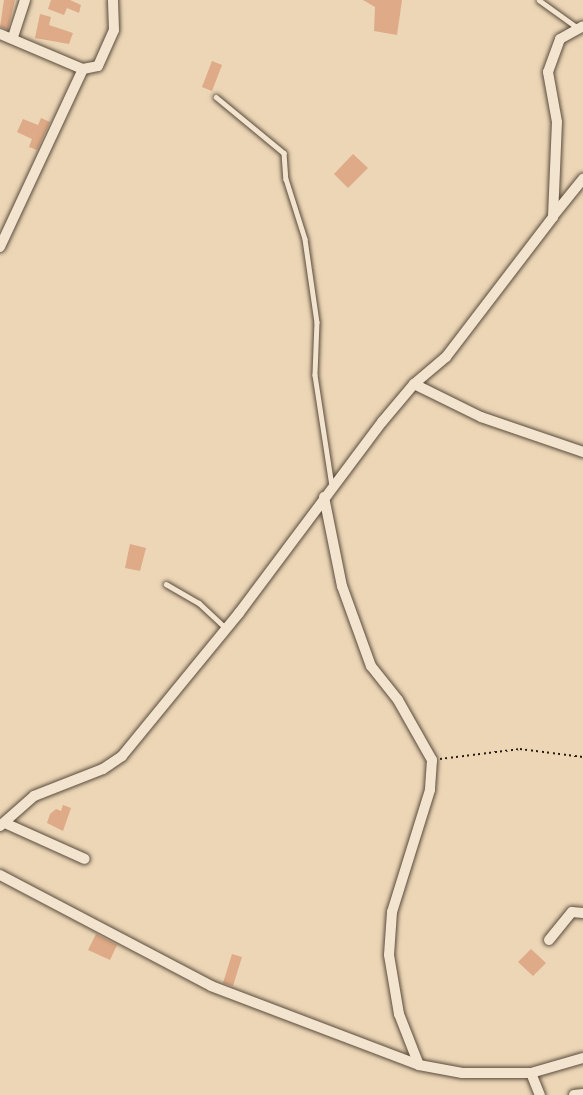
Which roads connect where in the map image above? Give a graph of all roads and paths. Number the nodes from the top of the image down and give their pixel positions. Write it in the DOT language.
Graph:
graph roads {
  1 [pos="25,0"];
  2 [pos="113,0"];
  3 [pos="539,0"];
  4 [pos="581,28"];
  5 [pos="0,34"];
  6 [pos="13,37"];
  7 [pos="83,69"];
  8 [pos="216,97"];
  9 [pos="583,179"];
  10 [pos="553,217"];
  11 [pos="0,247"];
  12 [pos="414,384"];
  13 [pos="583,452"];
  14 [pos="332,487"];
  15 [pos="324,497"];
  16 [pos="166,584"];
  17 [pos="227,628"];
  18 [pos="583,757"];
  19 [pos="432,760"];
  20 [pos="4,825"];
  21 [pos="85,859"];
  22 [pos="0,875"];
  23 [pos="583,913"];
  24 [pos="549,940"];
  25 [pos="583,1058"];
  26 [pos="419,1065"];
  27 [pos="531,1073"];
  28 [pos="583,1094"];
  29 [pos="540,1095"];
  30 [pos="574,1095"];
  1 -- 6 [label="street"];
  2 -- 7 [label="street"];
  3 -- 4 [label="lane"];
  4 -- 10 [label="street"];
  5 -- 6 [label="street"];
  6 -- 7 [label="street"];
  7 -- 11 [label="street"];
  8 -- 14 [label="lane"];
  9 -- 10 [label="street"];
  10 -- 12 [label="street"];
  12 -- 13 [label="street"];
  12 -- 14 [label="street"];
  14 -- 15 [label="street"];
  15 -- 17 [label="street"];
  15 -- 19 [label="street"];
  16 -- 17 [label="lane"];
  17 -- 20 [label="street"];
  18 -- 19 [label="path"];
  19 -- 26 [label="street"];
  20 -- 21 [label="street"];
  22 -- 26 [label="street"];
  23 -- 24 [label="street"];
  25 -- 27 [label="street"];
  26 -- 27 [label="street"];
  27 -- 29 [label="street"];
  28 -- 30 [label="street"];
}
